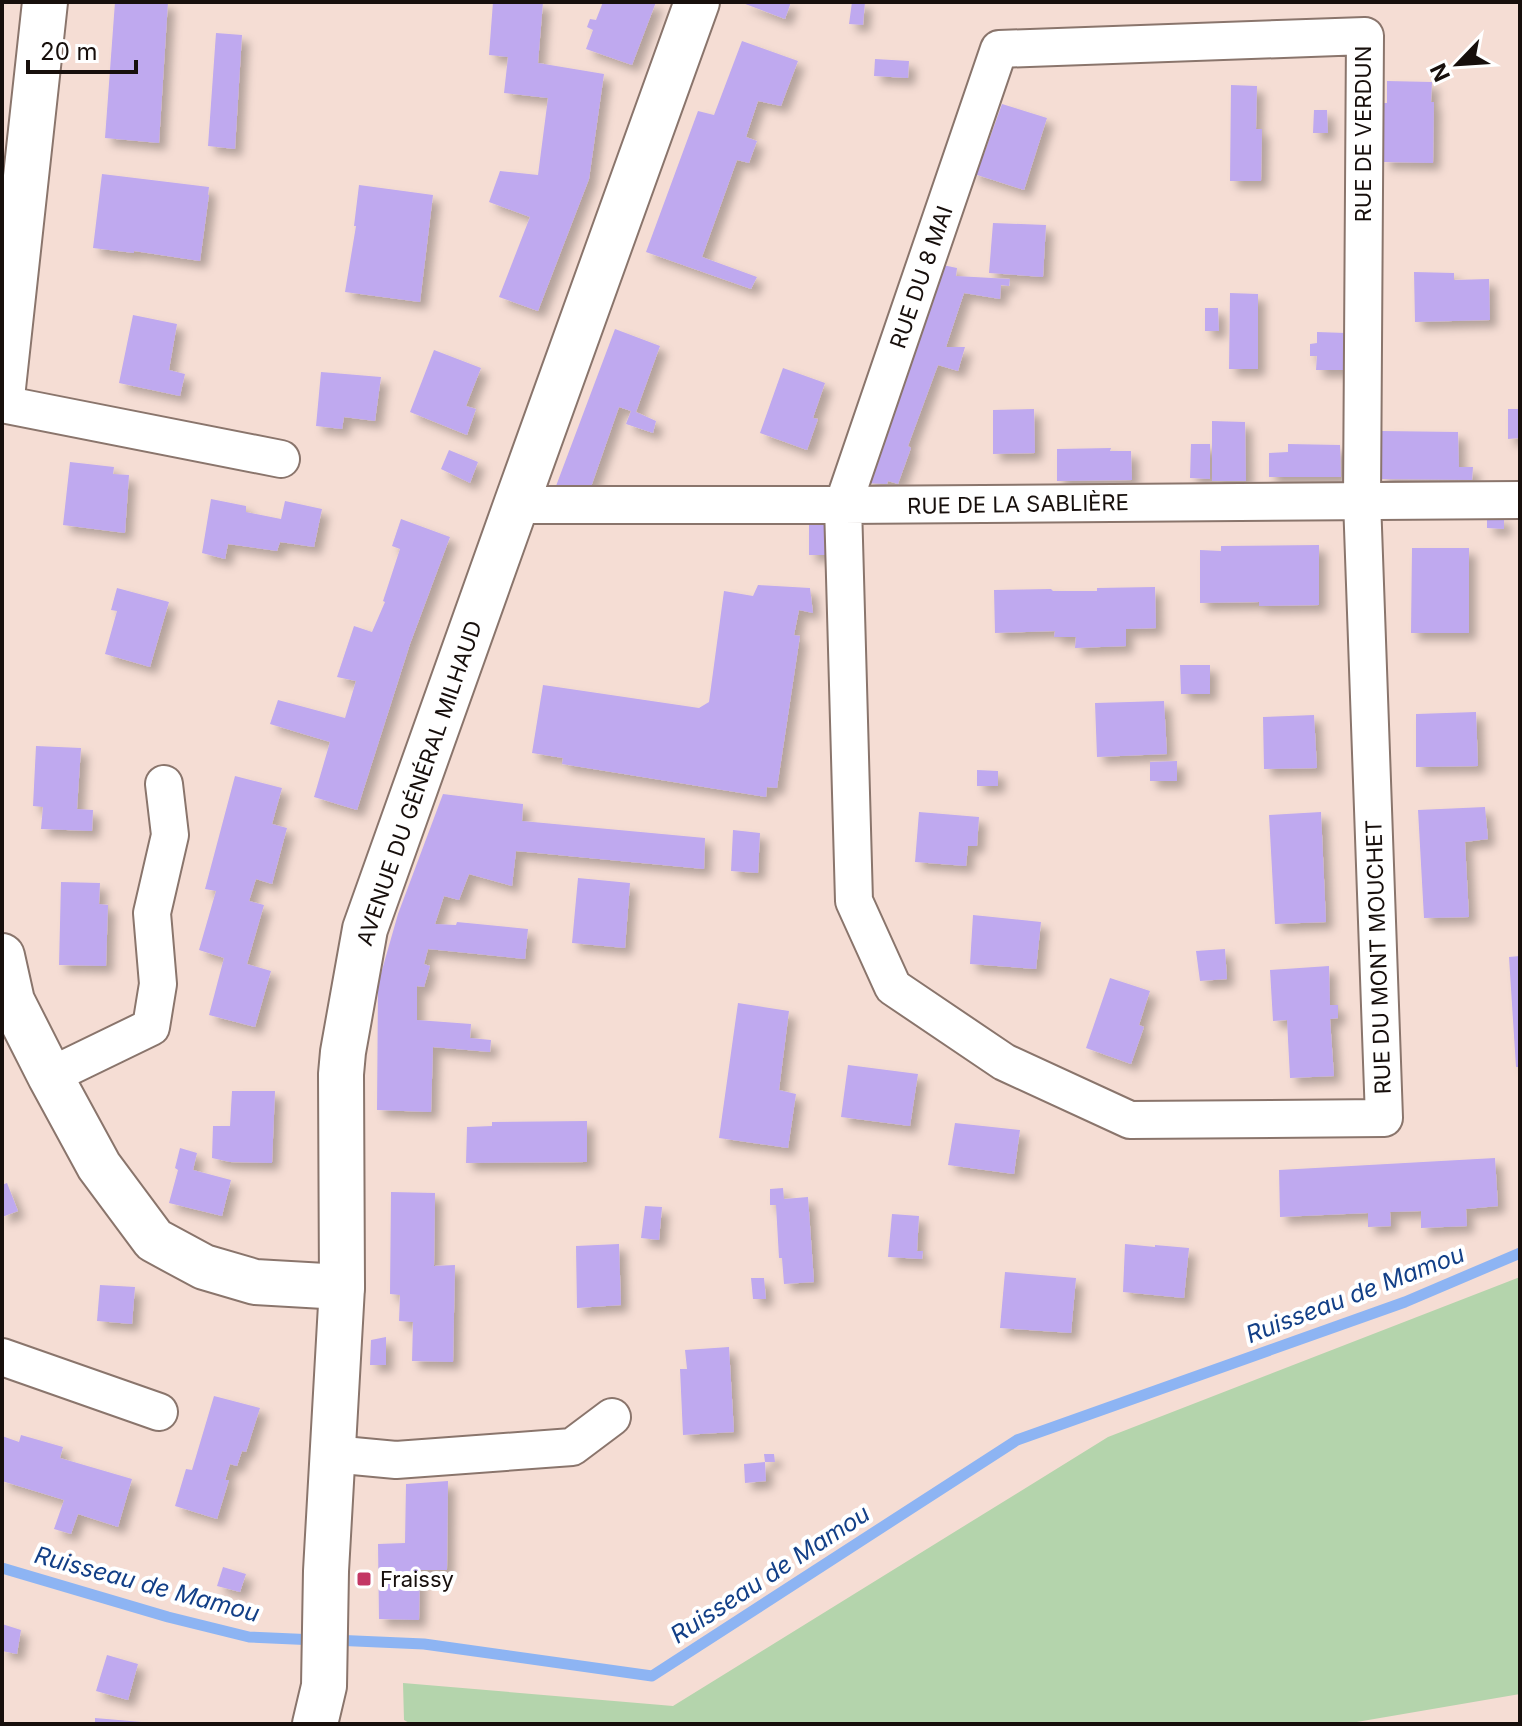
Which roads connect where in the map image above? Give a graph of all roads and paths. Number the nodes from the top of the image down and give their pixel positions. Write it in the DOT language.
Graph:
graph roads {
  1 [pos="45,2"];
  2 [pos="697,2"];
  3 [pos="999,49"];
  4 [pos="2,397"];
  5 [pos="2,404"];
  6 [pos="281,459"];
  7 [pos="1362,500"];
  8 [pos="1520,500"];
  9 [pos="516,505"];
  10 [pos="843,505"];
  11 [pos="164,784"];
  12 [pos="2,956"];
  13 [pos="7,1003"];
  14 [pos="50,1076"];
  15 [pos="342,1287"];
  16 [pos="2,1357"];
  17 [pos="159,1412"];
  18 [pos="612,1417"];
  19 [pos="332,1454"];
  20 [pos="327,1711"];
  1 -- 4 [label="main road"];
  2 -- 9 [label="main road, AVENUE DU GÉNÉRAL MILHAUD"];
  3 -- 7 [label="street, RUE DE VERDUN"];
  3 -- 10 [label="street, RUE DU 8 MAI"];
  5 -- 6 [label="street"];
  7 -- 8 [label="street, RUE DE LA SABLIÈRE"];
  7 -- 10 [label="street, RUE DE LA SABLIÈRE"];
  7 -- 10 [label="street, RUE DU MONT MOUCHET"];
  9 -- 10 [label="street, RUE DE LA SABLIÈRE"];
  9 -- 15 [label="main road, AVENUE DU GÉNÉRAL MILHAUD"];
  11 -- 14 [label="street"];
  12 -- 13 [label="main road"];
  13 -- 14 [label="main road"];
  14 -- 15 [label="main road"];
  15 -- 19 [label="main road, AVENUE DU GÉNÉRAL MILHAUD"];
  16 -- 17 [label="street"];
  18 -- 19 [label="street"];
  19 -- 20 [label="main road, AVENUE DU GÉNÉRAL MILHAUD"];
}
